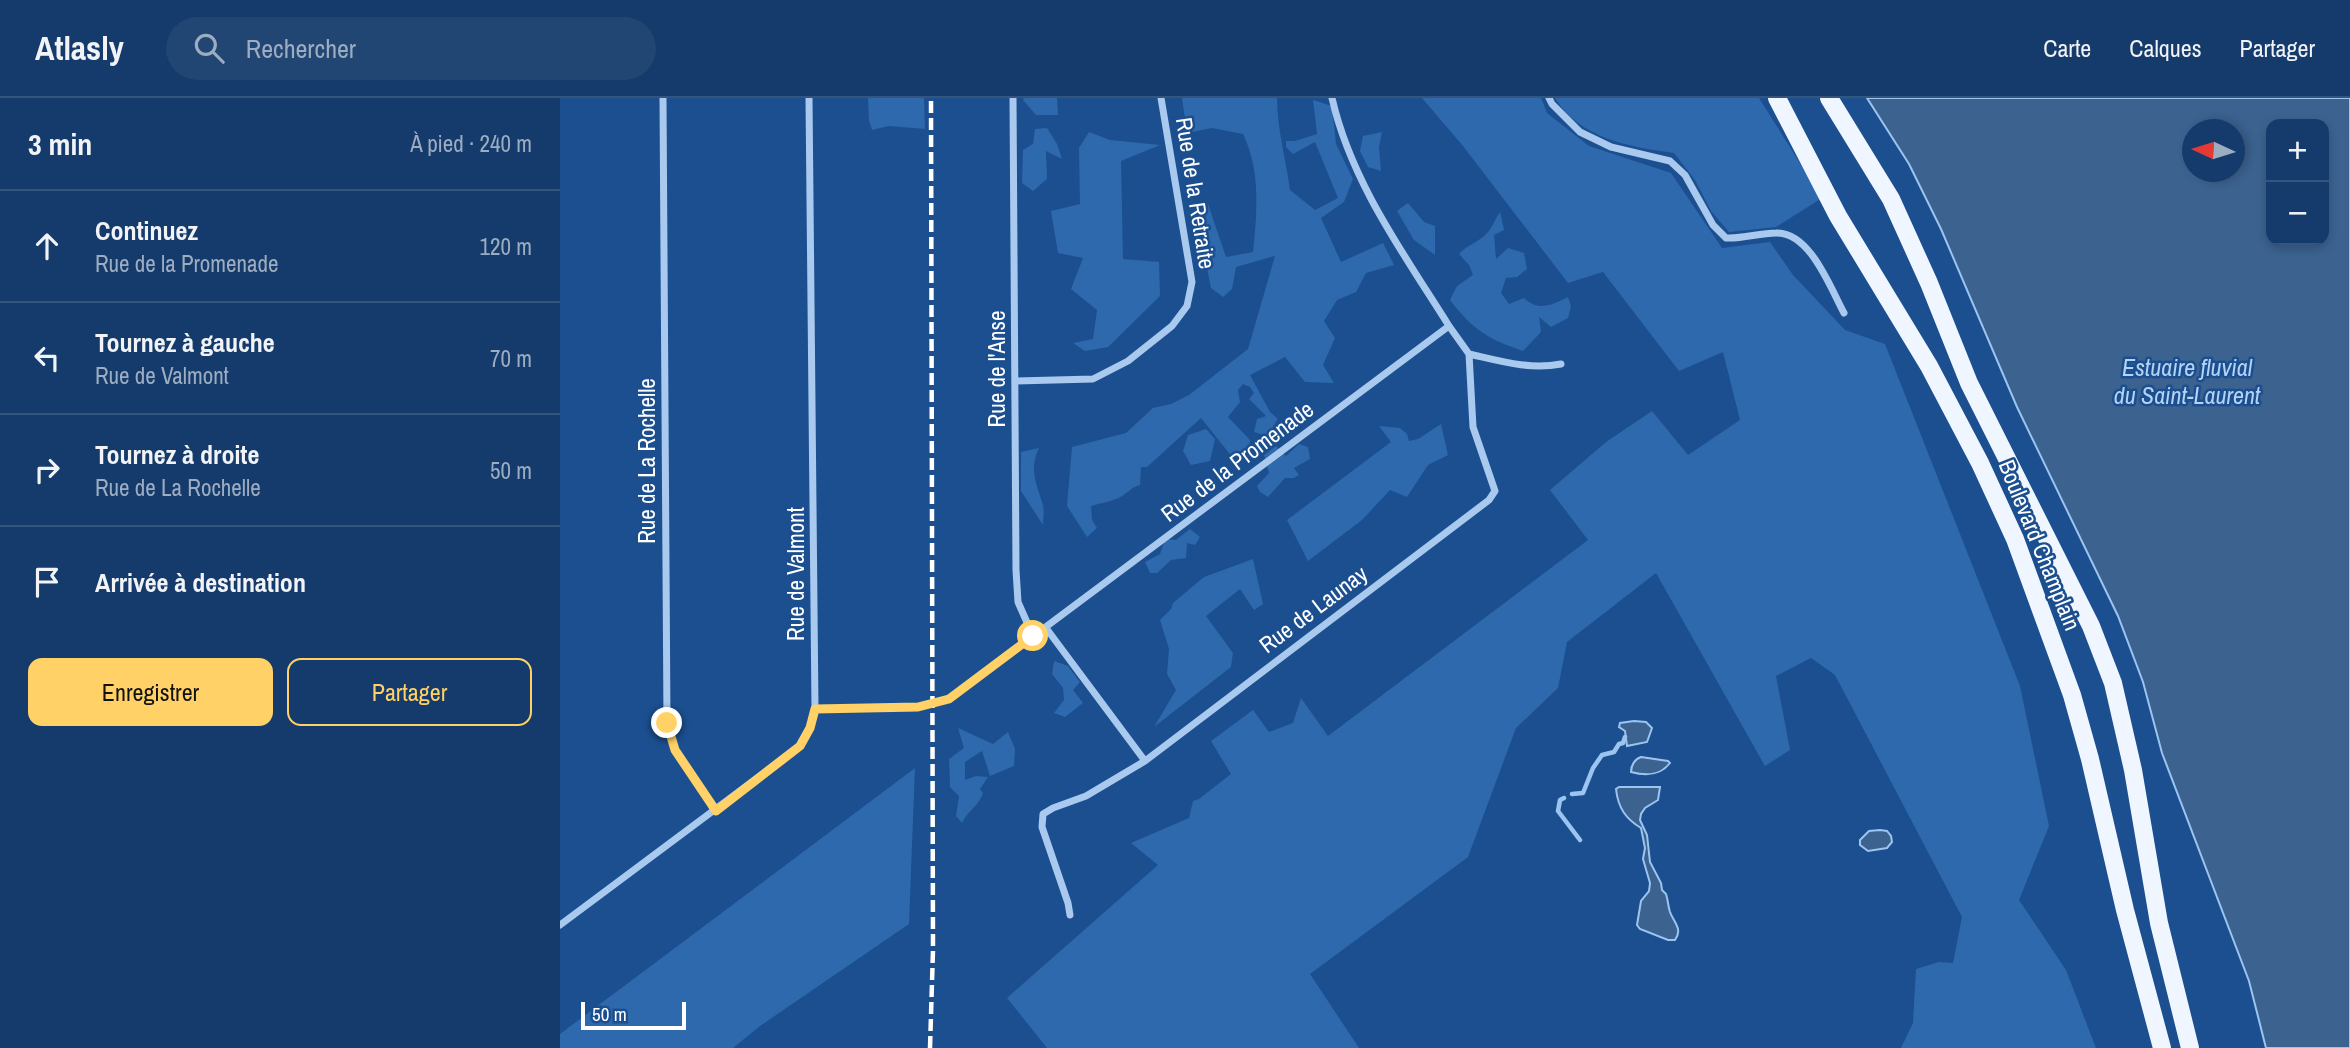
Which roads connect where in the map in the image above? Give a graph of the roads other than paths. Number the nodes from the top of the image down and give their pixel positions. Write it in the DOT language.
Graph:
graph roads {
  1 [pos="663,98"];
  2 [pos="809,98"];
  3 [pos="1013,98"];
  4 [pos="1161,98"];
  5 [pos="1332,98"];
  6 [pos="1549,98"];
  7 [pos="1777,98"];
  8 [pos="1829,98"];
  9 [pos="1844,313"];
  10 [pos="1449,326"];
  11 [pos="1469,354"];
  12 [pos="1561,364"];
  13 [pos="1015,381"];
  14 [pos="1046,628"];
  15 [pos="1033,636"];
  16 [pos="815,709"];
  17 [pos="1145,761"];
  18 [pos="716,811"];
  19 [pos="1070,915"];
  20 [pos="561,924"];
  21 [pos="2162,1048"];
  22 [pos="2190,1048"];
  1 -- 18 [label="street, Rue de La Rochelle"];
  2 -- 16 [label="street, Rue de Valmont"];
  3 -- 13 [label="street, Rue de l'Anse"];
  4 -- 13 [label="street, Rue de la Retraite"];
  5 -- 10 [label="street"];
  6 -- 9 [label="street"];
  7 -- 21 [label="main road, Boulevard Champlain"];
  8 -- 22 [label="main road, Boulevard Champlain"];
  10 -- 11 [label="street"];
  10 -- 14 [label="street, Rue de la Promenade"];
  11 -- 12 [label="street"];
  11 -- 17 [label="street, Rue de Launay"];
  13 -- 15 [label="street, Rue de l'Anse"];
  14 -- 15 [label="street, Rue de la Promenade"];
  14 -- 17 [label="street"];
  15 -- 16 [label="street, Rue de la Promenade"];
  16 -- 18 [label="street, Rue de Valmont"];
  17 -- 19 [label="street"];
  18 -- 20 [label="street, Rue de Valmont"];
}
